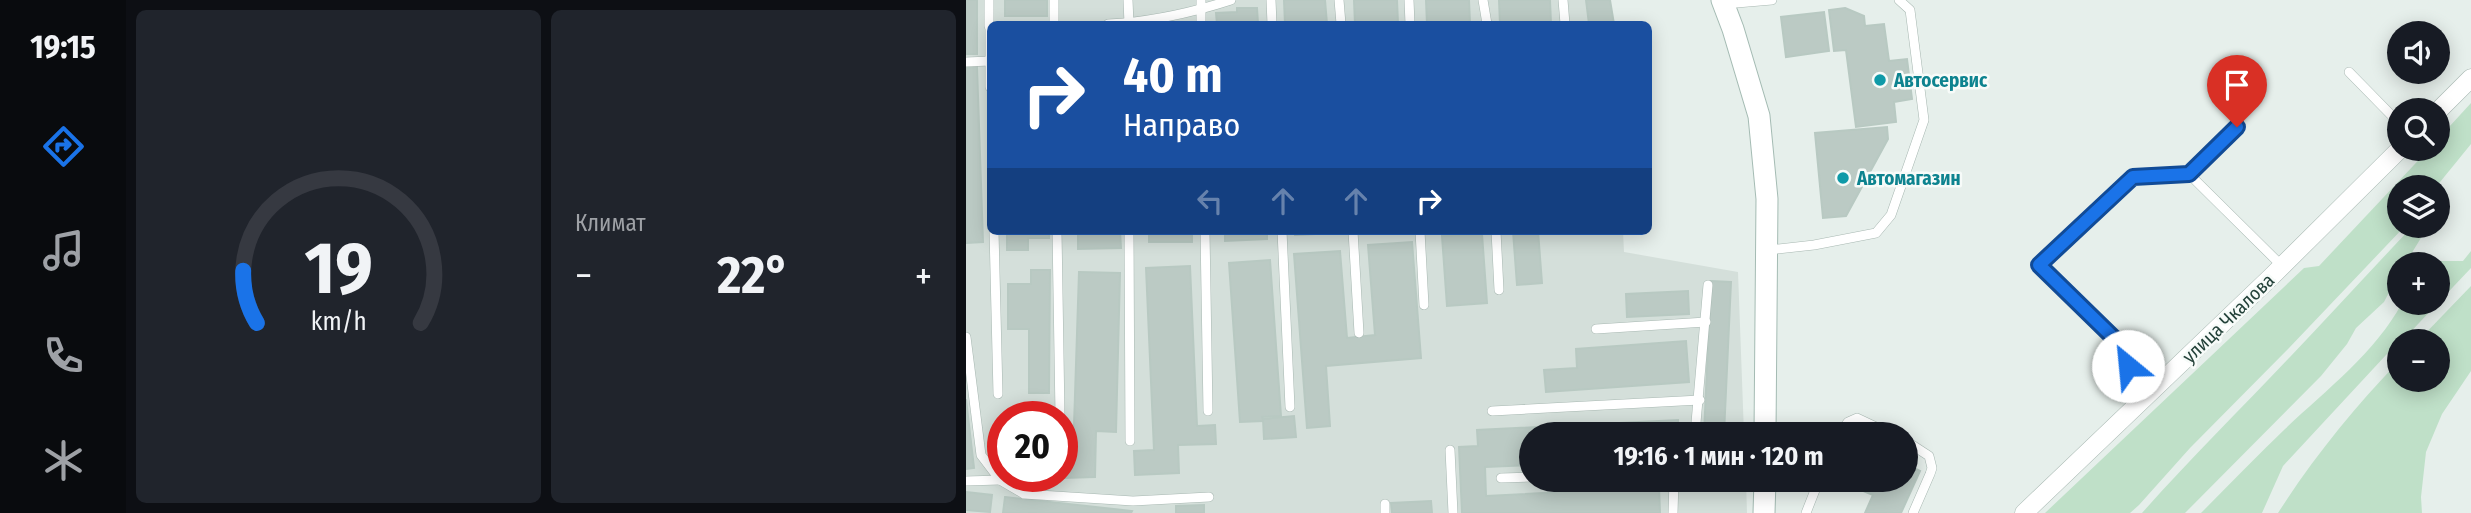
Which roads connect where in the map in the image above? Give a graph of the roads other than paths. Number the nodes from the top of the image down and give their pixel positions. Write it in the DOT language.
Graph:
graph roads {
  1 [pos="989,0"];
  2 [pos="1054,0"];
  3 [pos="1128,0"];
  4 [pos="1231,0"];
  5 [pos="1271,0"];
  6 [pos="1339,0"];
  7 [pos="1409,0"];
  8 [pos="1483,0"];
  9 [pos="1563,0"];
  10 [pos="1772,0"];
  11 [pos="1899,0"];
  12 [pos="1723,2"];
  13 [pos="1201,5"];
  14 [pos="990,21"];
  15 [pos="1055,21"];
  16 [pos="1129,21"];
  17 [pos="1140,21"];
  18 [pos="1272,21"];
  19 [pos="1340,21"];
  20 [pos="1410,21"];
  21 [pos="1486,21"];
  22 [pos="1565,21"];
  23 [pos="987,61"];
  24 [pos="966,62"];
  25 [pos="2349,72"];
  26 [pos="2471,78"];
  27 [pos="2450,99"];
  28 [pos="2387,111"];
  29 [pos="2237,127"];
  30 [pos="2388,161"];
  31 [pos="2189,174"];
  32 [pos="994,235"];
  33 [pos="1058,235"];
  34 [pos="1129,235"];
  35 [pos="1205,235"];
  36 [pos="1282,235"];
  37 [pos="1353,235"];
  38 [pos="1420,235"];
  39 [pos="1496,235"];
  40 [pos="1766,250"];
  41 [pos="2282,265"];
  42 [pos="1708,285"];
  43 [pos="1499,290"];
  44 [pos="1424,305"];
  45 [pos="1706,322"];
  46 [pos="1596,329"];
  47 [pos="1360,333"];
  48 [pos="966,337"];
  49 [pos="998,394"];
  50 [pos="1700,400"];
  51 [pos="1060,401"];
  52 [pos="2139,404"];
  53 [pos="1290,407"];
  54 [pos="1208,411"];
  55 [pos="1492,411"];
  56 [pos="1697,422"];
  57 [pos="1765,422"];
  58 [pos="1848,422"];
  59 [pos="1866,422"];
  60 [pos="1130,441"];
  61 [pos="1918,449"];
  62 [pos="1450,450"];
  63 [pos="987,463"];
  64 [pos="1519,477"];
  65 [pos="1501,478"];
  66 [pos="987,480"];
  67 [pos="966,481"];
  68 [pos="1021,492"];
  69 [pos="1674,492"];
  70 [pos="1765,492"];
  71 [pos="1814,492"];
  72 [pos="1209,497"];
  73 [pos="1453,513"];
  74 [pos="1673,513"];
  75 [pos="1764,513"];
  76 [pos="1806,513"];
  77 [pos="1913,513"];
  78 [pos="2024,513"];
  1 -- 14 [label="lane"];
  2 -- 15 [label="lane"];
  3 -- 16 [label="lane"];
  4 -- 13 [label="lane"];
  5 -- 18 [label="lane"];
  6 -- 19 [label="lane"];
  7 -- 20 [label="lane"];
  8 -- 21 [label="lane"];
  9 -- 22 [label="lane"];
  10 -- 12 [label="lane"];
  11 -- 40 [label="lane"];
  12 -- 40 [label="main road"];
  13 -- 17 [label="lane"];
  23 -- 24 [label="lane"];
  25 -- 28 [label="lane"];
  26 -- 27 [label="street"];
  29 -- 31 [label="lane"];
  30 -- 41 [label="street, улица Чкалова"];
  31 -- 41 [label="lane"];
  31 -- 52 [label="lane"];
  32 -- 49 [label="lane"];
  33 -- 51 [label="lane"];
  34 -- 60 [label="lane"];
  35 -- 54 [label="lane"];
  36 -- 53 [label="lane"];
  37 -- 47 [label="lane"];
  38 -- 44 [label="lane"];
  39 -- 43 [label="lane"];
  40 -- 57 [label="main road"];
  41 -- 52 [label="street, улица Чкалова"];
  42 -- 45 [label="lane"];
  45 -- 46 [label="lane"];
  45 -- 50 [label="lane"];
  48 -- 63 [label="lane"];
  50 -- 55 [label="lane"];
  50 -- 56 [label="lane"];
  52 -- 78 [label="street, улица Чкалова"];
  58 -- 59 [label="lane"];
  61 -- 77 [label="lane"];
  62 -- 73 [label="lane"];
  64 -- 65 [label="lane"];
  66 -- 67 [label="lane"];
  68 -- 72 [label="lane"];
  69 -- 74 [label="lane"];
  70 -- 75 [label="main road"];
  71 -- 76 [label="lane"];
}
